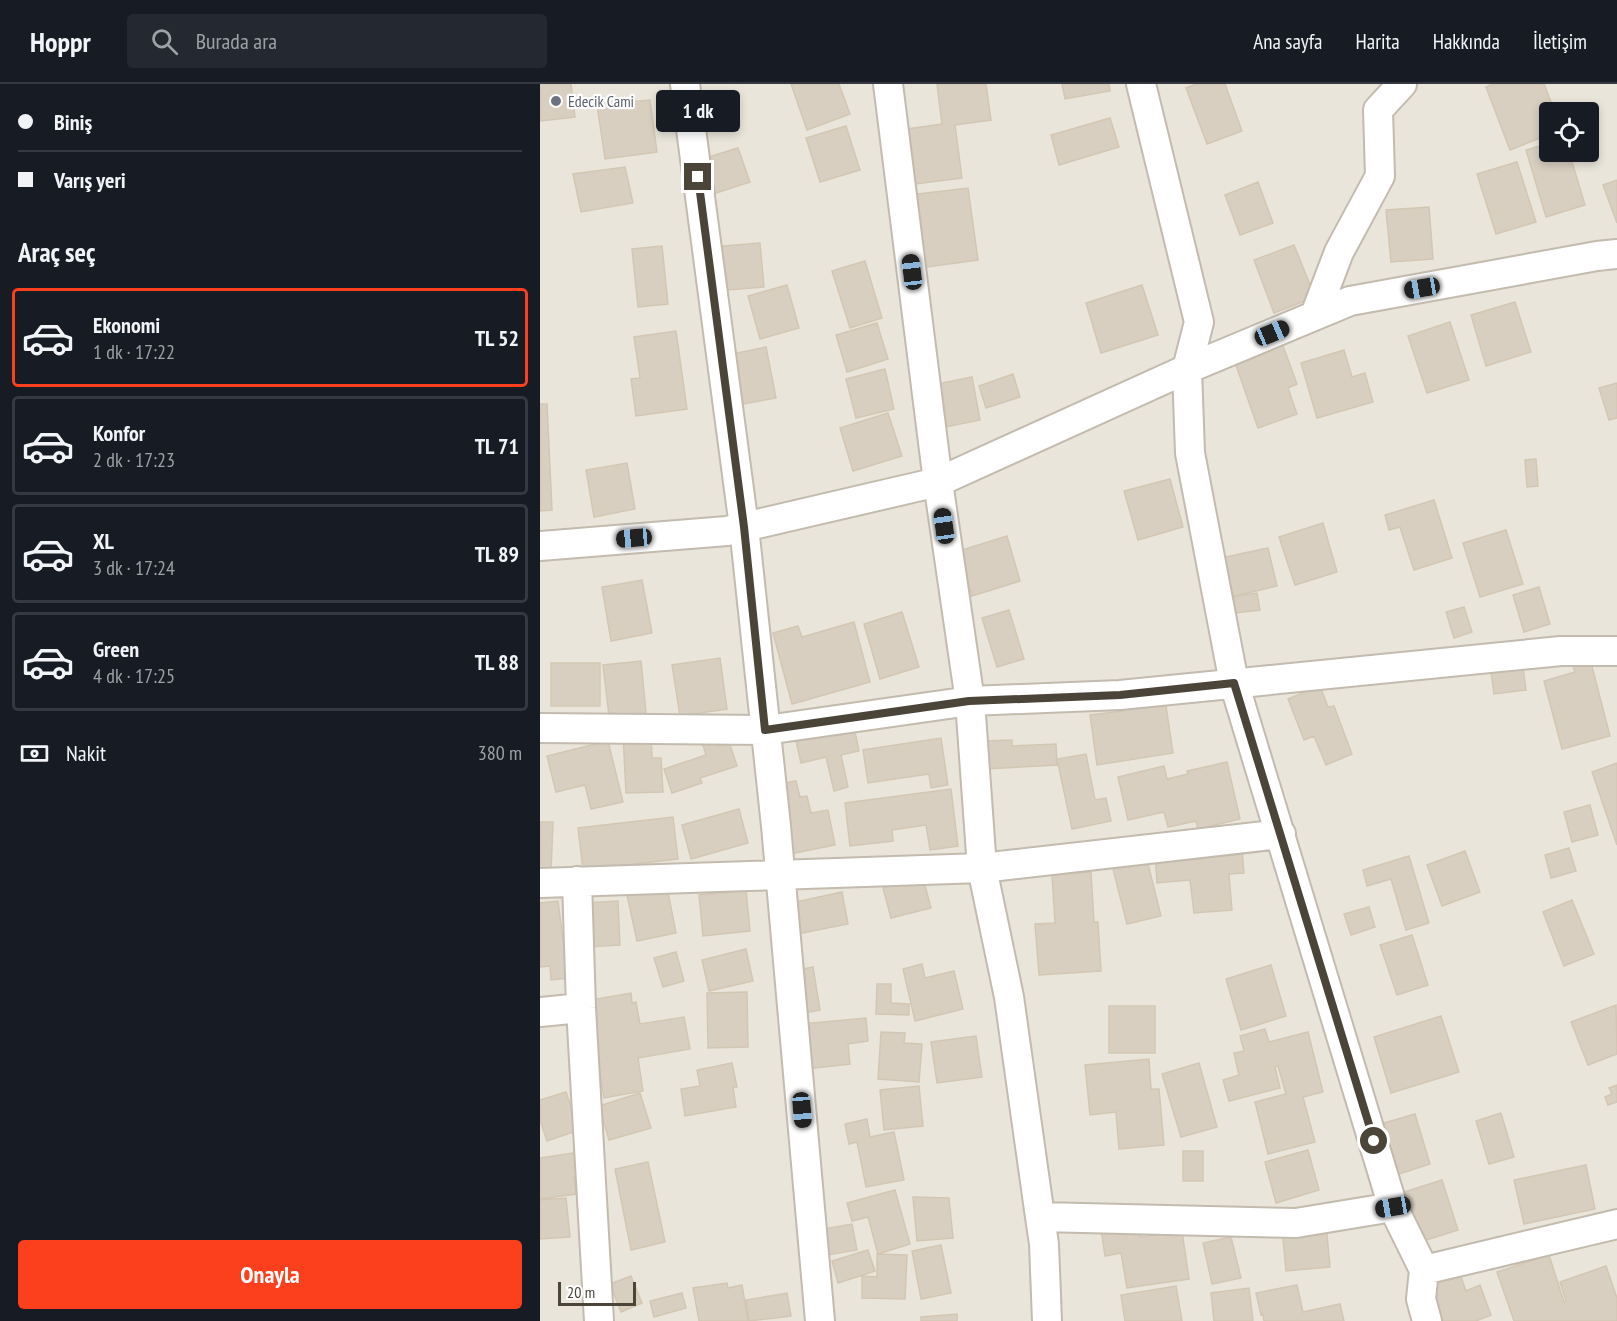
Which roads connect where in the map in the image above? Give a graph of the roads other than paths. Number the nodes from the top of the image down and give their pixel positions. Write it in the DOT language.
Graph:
graph roads {
  1 [pos="685,84"];
  2 [pos="888,84"];
  3 [pos="1141,84"];
  4 [pos="1402,84"];
  5 [pos="1617,254"];
  6 [pos="1315,315"];
  7 [pos="1187,369"];
  8 [pos="938,482"];
  9 [pos="744,527"];
  10 [pos="540,546"];
  11 [pos="1617,651"];
  12 [pos="1234,683"];
  13 [pos="969,701"];
  14 [pos="540,728"];
  15 [pos="765,730"];
  16 [pos="1281,834"];
  17 [pos="982,868"];
  18 [pos="781,875"];
  19 [pos="577,881"];
  20 [pos="540,883"];
  21 [pos="581,1008"];
  22 [pos="540,1012"];
  23 [pos="1393,1207"];
  24 [pos="1040,1217"];
  25 [pos="1617,1224"];
  26 [pos="1424,1270"];
  27 [pos="599,1321"];
  28 [pos="820,1321"];
  29 [pos="1047,1321"];
  30 [pos="1427,1321"];
  1 -- 9 [label="street"];
  2 -- 8 [label="street"];
  3 -- 7 [label="street"];
  4 -- 6 [label="street"];
  5 -- 6 [label="street"];
  6 -- 7 [label="street"];
  7 -- 8 [label="street"];
  7 -- 12 [label="street"];
  8 -- 9 [label="street"];
  8 -- 13 [label="street"];
  9 -- 10 [label="street"];
  9 -- 15 [label="street"];
  11 -- 12 [label="street"];
  12 -- 13 [label="street"];
  12 -- 16 [label="street"];
  13 -- 15 [label="street"];
  13 -- 17 [label="street"];
  14 -- 15 [label="street"];
  15 -- 18 [label="street"];
  16 -- 17 [label="street"];
  16 -- 23 [label="street"];
  17 -- 18 [label="street"];
  17 -- 24 [label="street"];
  18 -- 19 [label="street"];
  18 -- 28 [label="street"];
  19 -- 20 [label="street"];
  19 -- 21 [label="street"];
  21 -- 22 [label="street"];
  21 -- 27 [label="street"];
  23 -- 24 [label="street"];
  23 -- 26 [label="street"];
  24 -- 29 [label="street"];
  25 -- 26 [label="street"];
  26 -- 30 [label="street"];
}
